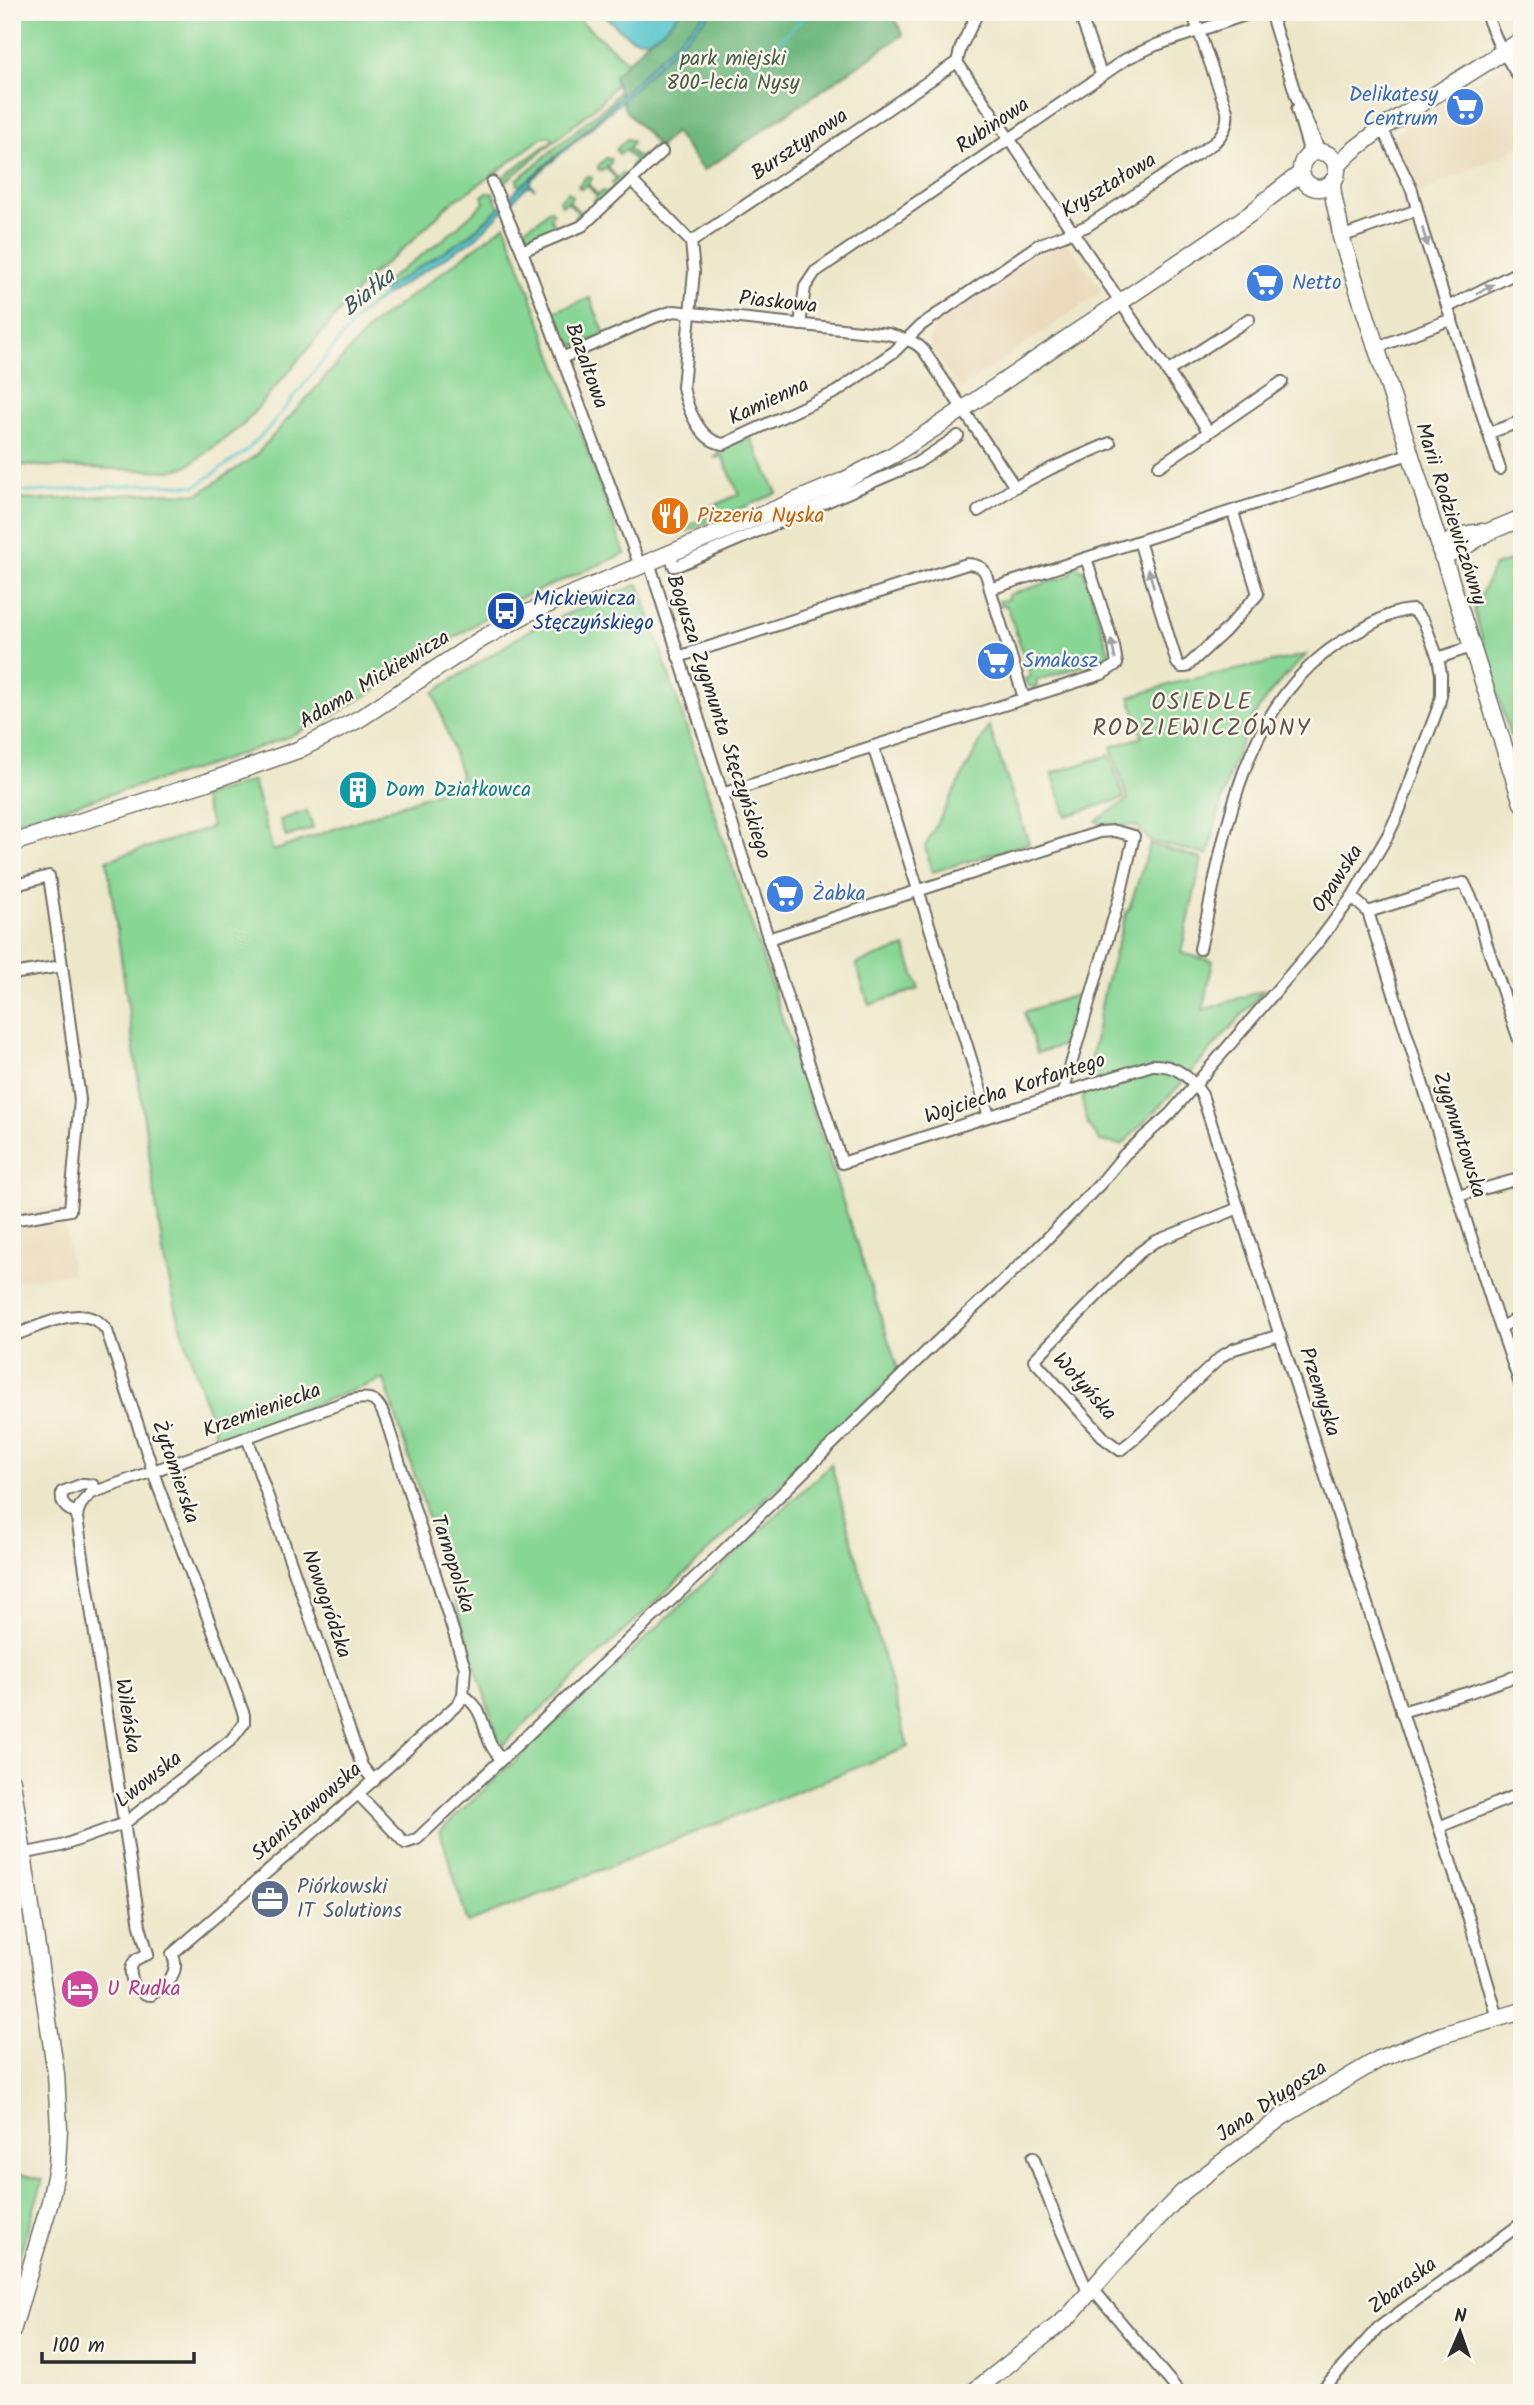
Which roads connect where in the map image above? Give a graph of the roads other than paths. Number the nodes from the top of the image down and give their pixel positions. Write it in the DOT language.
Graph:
graph roads {
  1 [pos="978,12"];
  2 [pos="1079,12"];
  3 [pos="1192,12"];
  4 [pos="1254,12"];
  5 [pos="1270,12"];
  6 [pos="1485,12"];
  7 [pos="1198,31"];
  8 [pos="1522,40"];
  9 [pos="1503,52"];
  10 [pos="957,62"];
  11 [pos="1101,74"];
  12 [pos="1522,83"];
  13 [pos="1297,99"];
  14 [pos="1382,128"];
  15 [pos="1008,139"];
  16 [pos="662,152"];
  17 [pos="1330,164"];
  18 [pos="1304,165"];
  19 [pos="492,181"];
  20 [pos="632,181"];
  21 [pos="1313,187"];
  22 [pos="1417,210"];
  23 [pos="1253,212"];
  24 [pos="1073,232"];
  25 [pos="1341,237"];
  26 [pos="691,242"];
  27 [pos="522,251"];
  28 [pos="1522,270"];
  29 [pos="1120,303"];
  30 [pos="1448,307"];
  31 [pos="690,312"];
  32 [pos="1249,319"];
  33 [pos="1452,319"];
  34 [pos="800,325"];
  35 [pos="907,340"];
  36 [pos="1375,348"];
  37 [pos="562,358"];
  38 [pos="1167,372"];
  39 [pos="1282,382"];
  40 [pos="963,409"];
  41 [pos="1522,421"];
  42 [pos="1209,432"];
  43 [pos="1489,433"];
  44 [pos="958,436"];
  45 [pos="1110,443"];
  46 [pos="906,446"];
  47 [pos="1409,454"];
  48 [pos="917,463"];
  49 [pos="1159,466"];
  50 [pos="1500,469"];
  51 [pos="1015,487"];
  52 [pos="978,512"];
  53 [pos="1233,512"];
  54 [pos="1430,518"];
  55 [pos="1522,518"];
  56 [pos="1488,532"];
  57 [pos="1457,536"];
  58 [pos="1139,541"];
  59 [pos="1441,553"];
  60 [pos="669,554"];
  61 [pos="1086,558"];
  62 [pos="644,564"];
  63 [pos="990,589"];
  64 [pos="1471,647"];
  65 [pos="678,657"];
  66 [pos="1438,658"];
  67 [pos="1023,699"];
  68 [pos="873,746"];
  69 [pos="722,794"];
  70 [pos="1522,803"];
  71 [pos="12,843"];
  72 [pos="12,886"];
  73 [pos="919,889"];
  74 [pos="1352,897"];
  75 [pos="1368,912"];
  76 [pos="768,939"];
  77 [pos="1200,949"];
  78 [pos="62,966"];
  79 [pos="12,974"];
  80 [pos="1522,1049"];
  81 [pos="1196,1085"];
  82 [pos="1063,1092"];
  83 [pos="989,1116"];
  84 [pos="842,1163"];
  85 [pos="1522,1178"];
  86 [pos="1458,1196"];
  87 [pos="1239,1208"];
  88 [pos="12,1220"];
  89 [pos="1522,1316"];
  90 [pos="1501,1327"];
  91 [pos="1280,1335"];
  92 [pos="12,1336"];
  93 [pos="1522,1390"];
  94 [pos="348,1401"];
  95 [pos="247,1437"];
  96 [pos="153,1471"];
  97 [pos="97,1491"];
  98 [pos="77,1513"];
  99 [pos="1522,1674"];
  100 [pos="463,1695"];
  101 [pos="1401,1712"];
  102 [pos="244,1723"];
  103 [pos="501,1758"];
  104 [pos="374,1781"];
  105 [pos="12,1782"];
  106 [pos="1522,1793"];
  107 [pos="358,1794"];
  108 [pos="125,1824"];
  109 [pos="1439,1827"];
  110 [pos="18,1855"];
  111 [pos="148,1954"];
  112 [pos="172,1954"];
  113 [pos="1522,2011"];
  114 [pos="1498,2018"];
  115 [pos="1033,2157"];
  116 [pos="1522,2223"];
  117 [pos="1091,2291"];
  118 [pos="12,2330"];
  119 [pos="972,2393"];
  120 [pos="1180,2393"];
  121 [pos="1319,2393"];
  1 -- 10 [label="street"];
  2 -- 11 [label="street"];
  3 -- 7 [label="street, Kryształowa"];
  4 -- 7 [label="street, Rubinowa"];
  5 -- 13 [label="street"];
  6 -- 9 [label="street"];
  7 -- 11 [label="street, Rubinowa"];
  7 -- 24 [label="street, Kryształowa"];
  8 -- 9 [label="street"];
  9 -- 12 [label="street"];
  9 -- 14 [label="street"];
  10 -- 15 [label="street"];
  10 -- 26 [label="street, Bursztynowa"];
  11 -- 15 [label="street, Rubinowa"];
  13 -- 17 [label="street"];
  13 -- 18 [label="street"];
  14 -- 17 [label="street"];
  14 -- 22 [label="street"];
  15 -- 24 [label="street"];
  15 -- 34 [label="street, Rubinowa"];
  16 -- 20 [label="street"];
  17 -- 18 [label="street"];
  17 -- 21 [label="street"];
  17 -- 25 [label="street, Marii Rodziewiczówny"];
  18 -- 21 [label="street"];
  18 -- 23 [label="street, Adama Mickiewicza"];
  19 -- 27 [label="street, Bazaltowa"];
  20 -- 26 [label="street"];
  20 -- 27 [label="street"];
  21 -- 23 [label="street, Adama Mickiewicza"];
  21 -- 25 [label="street, Marii Rodziewiczówny"];
  22 -- 25 [label="street"];
  22 -- 30 [label="street, one-way"];
  23 -- 29 [label="street, Adama Mickiewicza"];
  24 -- 29 [label="street"];
  24 -- 35 [label="street, Kryształowa"];
  25 -- 36 [label="street, Marii Rodziewiczówny"];
  26 -- 31 [label="street, Kamienna"];
  27 -- 37 [label="street, Bazaltowa"];
  30 -- 28 [label="street, one-way"];
  29 -- 38 [label="street"];
  29 -- 40 [label="street, Adama Mickiewicza"];
  30 -- 33 [label="street"];
  31 -- 34 [label="street, Piaskowa"];
  31 -- 35 [label="street, Kamienna"];
  31 -- 37 [label="street, Piaskowa"];
  32 -- 38 [label="street"];
  33 -- 36 [label="street"];
  33 -- 43 [label="street"];
  34 -- 35 [label="street, Piaskowa"];
  35 -- 40 [label="street, Piaskowa"];
  36 -- 47 [label="street, Marii Rodziewiczówny"];
  37 -- 62 [label="street, Bazaltowa"];
  38 -- 42 [label="street"];
  39 -- 42 [label="street"];
  40 -- 46 [label="street, Adama Mickiewicza"];
  40 -- 51 [label="street"];
  41 -- 43 [label="street"];
  42 -- 49 [label="street"];
  43 -- 50 [label="street"];
  44 -- 48 [label="street"];
  45 -- 51 [label="street"];
  46 -- 48 [label="street"];
  46 -- 60 [label="street, Adama Mickiewicza"];
  47 -- 53 [label="street"];
  47 -- 54 [label="street, Marii Rodziewiczówny"];
  48 -- 60 [label="street"];
  51 -- 52 [label="street"];
  53 -- 58 [label="street"];
  53 -- 58 [label="street, one-way"];
  54 -- 57 [label="street"];
  54 -- 59 [label="street, Marii Rodziewiczówny"];
  55 -- 56 [label="street"];
  56 -- 57 [label="street"];
  56 -- 59 [label="street"];
  57 -- 59 [label="street"];
  58 -- 61 [label="street"];
  59 -- 64 [label="street, Marii Rodziewiczówny"];
  60 -- 62 [label="street, Adama Mickiewicza"];
  61 -- 63 [label="street"];
  67 -- 61 [label="street, one-way"];
  62 -- 65 [label="street, Bogusza Zygmunta Stęczyńskiego"];
  62 -- 71 [label="street, Adama Mickiewicza"];
  63 -- 65 [label="street"];
  63 -- 67 [label="street"];
  64 -- 66 [label="street"];
  64 -- 70 [label="street, Marii Rodziewiczówny"];
  65 -- 69 [label="street, Bogusza Zygmunta Stęczyńskiego"];
  66 -- 74 [label="street, Opawska"];
  66 -- 77 [label="street, Opawska"];
  67 -- 68 [label="street"];
  68 -- 69 [label="street"];
  68 -- 73 [label="street"];
  69 -- 76 [label="street, Bogusza Zygmunta Stęczyńskiego"];
  72 -- 78 [label="street"];
  73 -- 76 [label="street"];
  73 -- 82 [label="street"];
  73 -- 83 [label="street"];
  74 -- 75 [label="street, Zygmuntowska"];
  74 -- 81 [label="street, Opawska"];
  75 -- 80 [label="street"];
  75 -- 86 [label="street, Zygmuntowska"];
  76 -- 84 [label="street, Bogusza Zygmunta Stęczyńskiego"];
  78 -- 79 [label="street"];
  78 -- 88 [label="street"];
  81 -- 82 [label="street, Wojciecha Korfantego"];
  81 -- 87 [label="street, Przemyska"];
  81 -- 103 [label="street, Opawska"];
  82 -- 83 [label="street, Wojciecha Korfantego"];
  83 -- 84 [label="street, Wojciecha Korfantego"];
  85 -- 86 [label="street"];
  86 -- 90 [label="street, Zygmuntowska"];
  87 -- 91 [label="street, Przemyska"];
  87 -- 91 [label="street, Wołyńska"];
  89 -- 90 [label="street"];
  90 -- 93 [label="street, Zygmuntowska"];
  91 -- 101 [label="street, Przemyska"];
  92 -- 96 [label="street, Żytomierska"];
  94 -- 95 [label="street, Krzemieniecka"];
  94 -- 100 [label="street, Tarnopolska"];
  95 -- 96 [label="street, Krzemieniecka"];
  95 -- 104 [label="street, Nowogródzka"];
  96 -- 97 [label="street, Krzemieniecka"];
  96 -- 102 [label="street, Żytomierska"];
  97 -- 98 [label="street"];
  97 -- 98 [label="street, Krzemieniecka"];
  98 -- 108 [label="street, Wileńska"];
  99 -- 101 [label="street"];
  100 -- 103 [label="street"];
  100 -- 104 [label="street, Stanisławowska"];
  101 -- 109 [label="street, Przemyska"];
  102 -- 108 [label="street, Lwowska"];
  103 -- 107 [label="street, Opawska"];
  104 -- 107 [label="street, Stanisławowska"];
  105 -- 110 [label="street"];
  106 -- 109 [label="street"];
  107 -- 112 [label="street, Stanisławowska"];
  108 -- 110 [label="street, Lwowska"];
  108 -- 111 [label="street, Wileńska"];
  109 -- 114 [label="street, Przemyska"];
  110 -- 118 [label="street"];
  111 -- 112 [label="street"];
  111 -- 112 [label="street"];
  113 -- 114 [label="street, Jana Długosza"];
  114 -- 117 [label="street, Jana Długosza"];
  115 -- 117 [label="street"];
  116 -- 121 [label="street, Zbaraska"];
  117 -- 119 [label="street, Jana Długosza"];
  117 -- 120 [label="street"];
}
